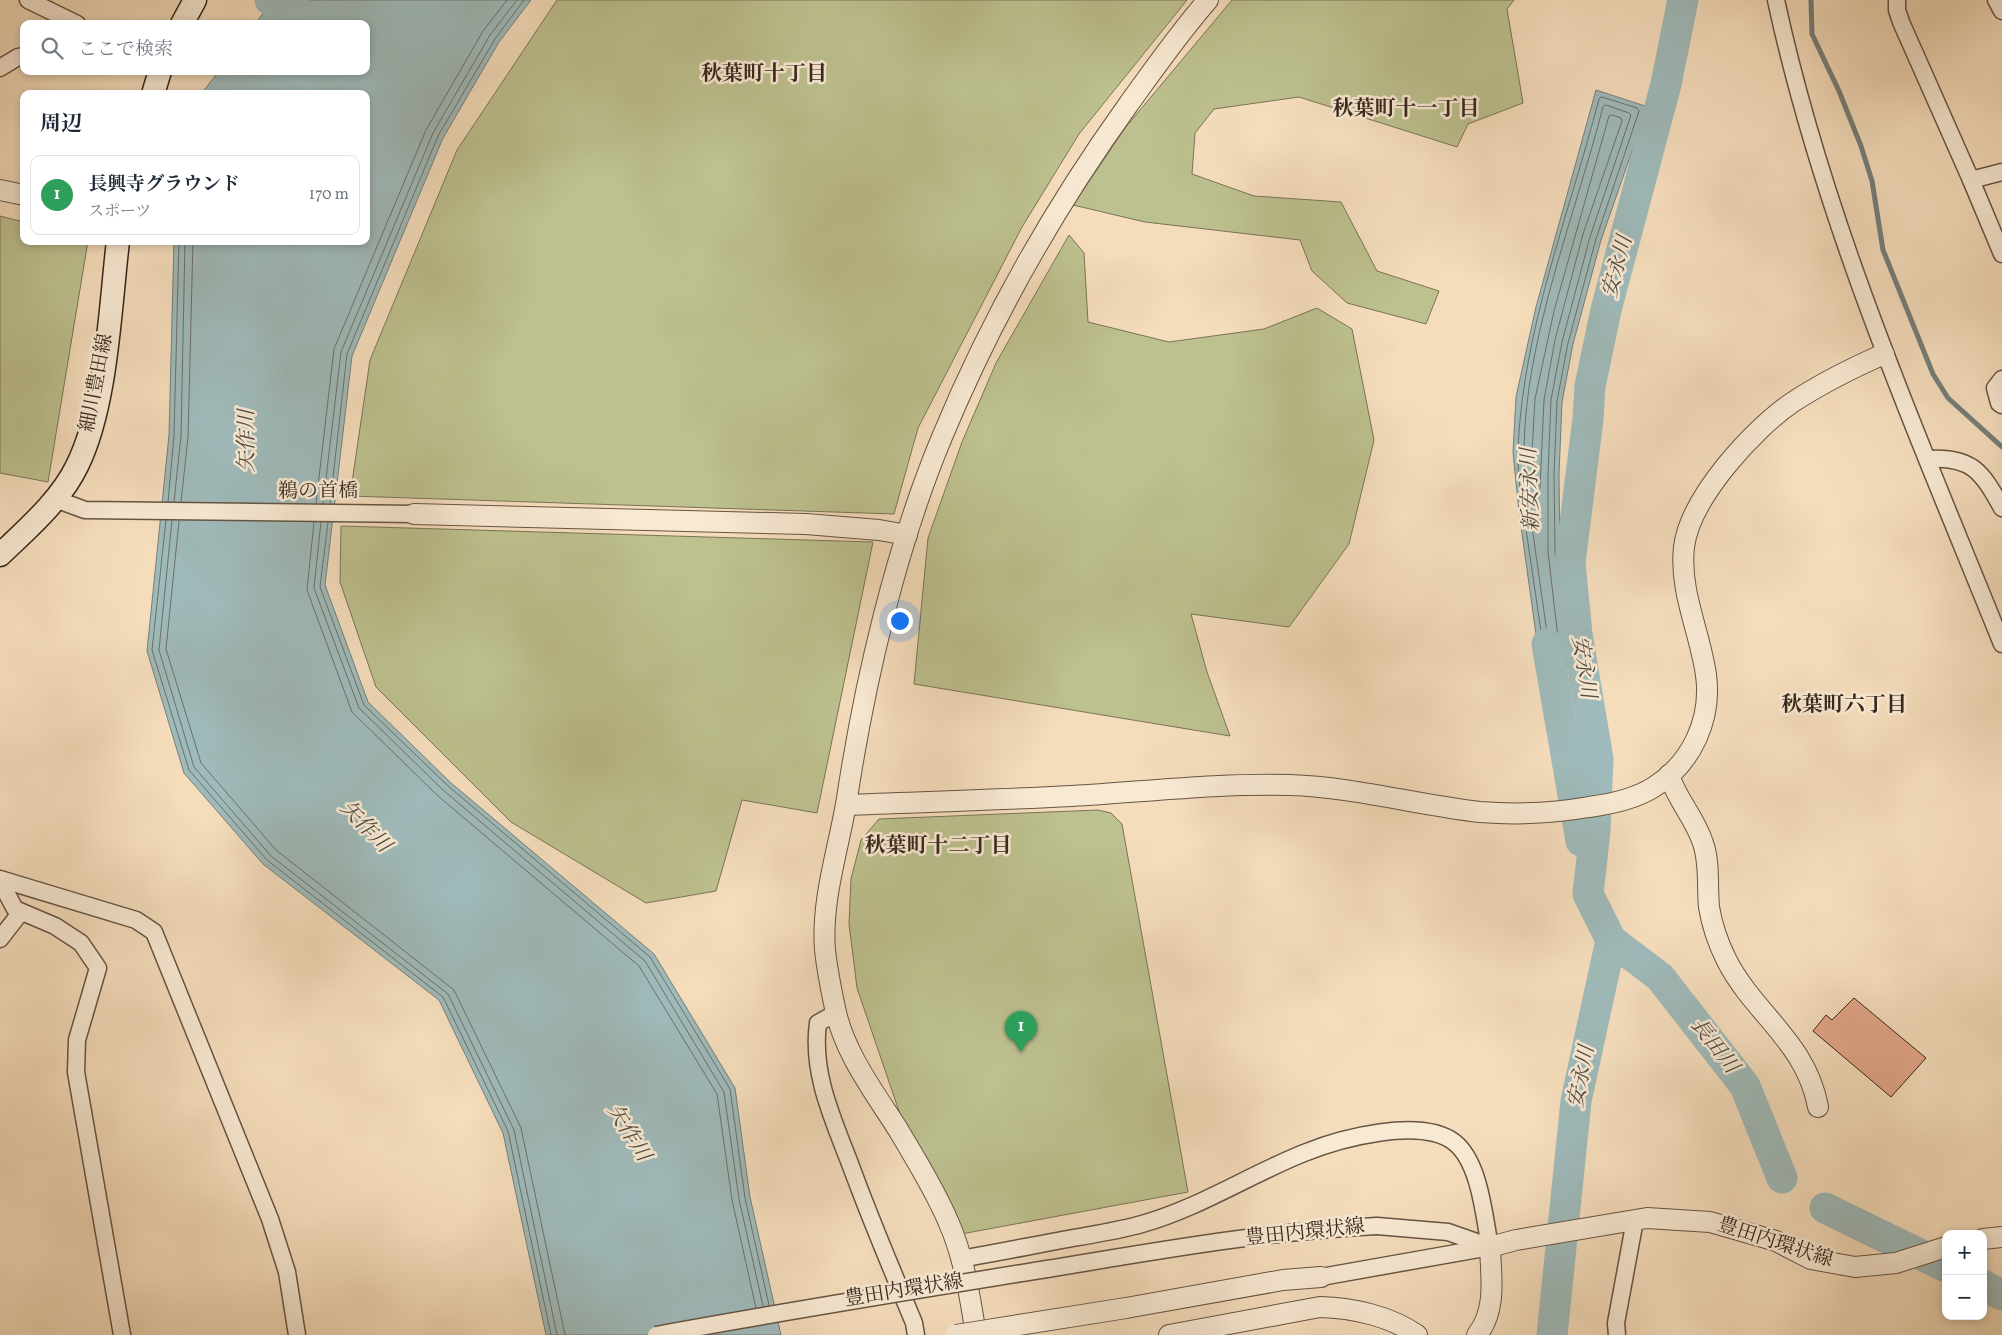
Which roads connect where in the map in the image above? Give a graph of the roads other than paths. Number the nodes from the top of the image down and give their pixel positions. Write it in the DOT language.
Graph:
graph roads {
  1 [pos="28,0"];
  2 [pos="195,0"];
  3 [pos="1208,0"];
  4 [pos="1776,0"];
  5 [pos="1897,0"];
  6 [pos="1996,0"];
  7 [pos="2002,11"];
  8 [pos="69,20"];
  9 [pos="184,20"];
  10 [pos="20,57"];
  11 [pos="0,68"];
  12 [pos="159,75"];
  13 [pos="154,90"];
  14 [pos="2002,172"];
  15 [pos="1971,180"];
  16 [pos="0,190"];
  17 [pos="20,194"];
  18 [pos="118,245"];
  19 [pos="2002,254"];
  20 [pos="1884,354"];
  21 [pos="2002,379"];
  22 [pos="2002,405"];
  23 [pos="1928,459"];
  24 [pos="55,499"];
  25 [pos="2002,508"];
  26 [pos="414,514"];
  27 [pos="907,535"];
  28 [pos="0,555"];
  29 [pos="2002,644"];
  30 [pos="1669,775"];
  31 [pos="846,805"];
  32 [pos="0,880"];
  33 [pos="21,912"];
  34 [pos="0,939"];
  35 [pos="836,1013"];
  36 [pos="1818,1107"];
  37 [pos="1635,1220"];
  38 [pos="2002,1237"];
  39 [pos="1987,1239"];
  40 [pos="1490,1247"];
  41 [pos="1942,1248"];
  42 [pos="960,1259"];
  43 [pos="1321,1277"];
  44 [pos="122,1335"];
  45 [pos="297,1335"];
  46 [pos="656,1335"];
  47 [pos="916,1335"];
  48 [pos="956,1335"];
  49 [pos="976,1335"];
  50 [pos="1169,1335"];
  51 [pos="1417,1335"];
  52 [pos="1477,1335"];
  53 [pos="1617,1335"];
  1 -- 8 [label="street"];
  2 -- 9 [label="main road"];
  3 -- 27 [label="street"];
  4 -- 20 [label="street"];
  5 -- 15 [label="street"];
  6 -- 7 [label="street"];
  10 -- 11 [label="street"];
  12 -- 13 [label="main road"];
  14 -- 15 [label="street"];
  15 -- 19 [label="street"];
  16 -- 17 [label="street"];
  18 -- 24 [label="main road, 細川豊田線"];
  20 -- 23 [label="street"];
  20 -- 30 [label="street"];
  21 -- 22 [label="street"];
  23 -- 25 [label="street"];
  23 -- 29 [label="street"];
  24 -- 26 [label="street, 鵜の首橋"];
  24 -- 28 [label="main road, 細川豊田線"];
  26 -- 27 [label="street"];
  27 -- 31 [label="street"];
  30 -- 31 [label="street"];
  30 -- 36 [label="street"];
  31 -- 35 [label="street"];
  32 -- 33 [label="street"];
  32 -- 45 [label="street"];
  33 -- 34 [label="street"];
  33 -- 44 [label="street"];
  35 -- 42 [label="street"];
  35 -- 47 [label="street"];
  37 -- 40 [label="street, 豊田内環状線"];
  37 -- 41 [label="street, 豊田内環状線"];
  37 -- 53 [label="street"];
  38 -- 39 [label="street"];
  40 -- 42 [label="street"];
  40 -- 43 [label="street"];
  40 -- 46 [label="street, 豊田内環状線, bridge"];
  40 -- 52 [label="street"];
  42 -- 49 [label="street"];
  43 -- 48 [label="street, bridge"];
  50 -- 51 [label="street"];
}
